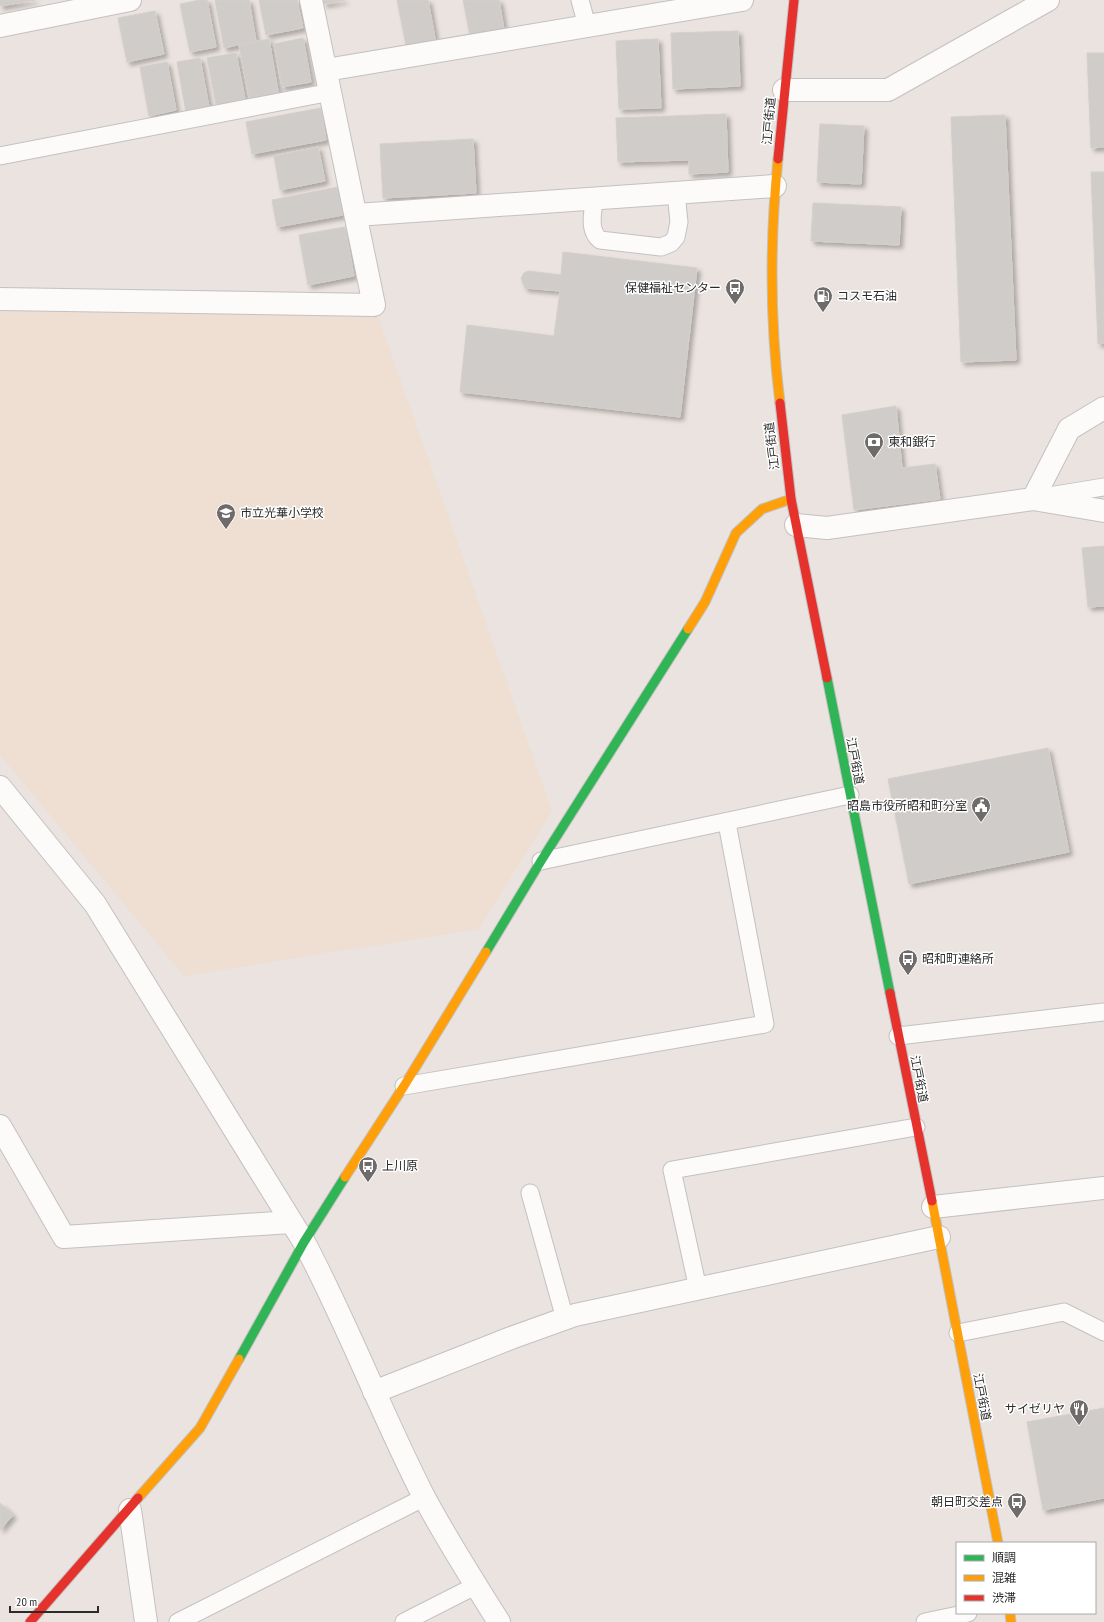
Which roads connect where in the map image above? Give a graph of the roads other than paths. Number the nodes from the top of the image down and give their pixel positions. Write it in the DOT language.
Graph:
graph roads {
  1 [pos="130,0"];
  2 [pos="311,0"];
  3 [pos="580,0"];
  4 [pos="742,0"];
  5 [pos="794,0"];
  6 [pos="1048,0"];
  7 [pos="0,26"];
  8 [pos="587,26"];
  9 [pos="326,70"];
  10 [pos="784,90"];
  11 [pos="331,92"];
  12 [pos="0,156"];
  13 [pos="775,186"];
  14 [pos="676,193"];
  15 [pos="594,199"];
  16 [pos="356,216"];
  17 [pos="0,300"];
  18 [pos="1104,408"];
  19 [pos="1104,488"];
  20 [pos="790,499"];
  21 [pos="1033,499"];
  22 [pos="1104,511"];
  23 [pos="796,525"];
  24 [pos="0,787"];
  25 [pos="850,795"];
  26 [pos="727,823"];
  27 [pos="541,862"];
  28 [pos="1104,1012"];
  29 [pos="898,1036"];
  30 [pos="404,1086"];
  31 [pos="0,1126"];
  32 [pos="916,1127"];
  33 [pos="1104,1188"];
  34 [pos="530,1193"];
  35 [pos="933,1207"];
  36 [pos="291,1222"];
  37 [pos="939,1237"];
  38 [pos="304,1242"];
  39 [pos="698,1289"];
  40 [pos="565,1319"];
  41 [pos="1104,1332"];
  42 [pos="958,1333"];
  43 [pos="374,1392"];
  44 [pos="425,1497"];
  45 [pos="130,1510"];
  46 [pos="998,1542"];
  47 [pos="475,1586"];
  48 [pos="963,1614"];
  49 [pos="30,1622"];
  50 [pos="146,1622"];
  51 [pos="178,1622"];
  52 [pos="404,1622"];
  53 [pos="499,1622"];
  54 [pos="925,1622"];
  1 -- 7 [label="street"];
  2 -- 9 [label="street"];
  3 -- 8 [label="lane"];
  4 -- 8 [label="street"];
  5 -- 10 [label="street, 江戸街道"];
  6 -- 10 [label="street"];
  8 -- 9 [label="street"];
  9 -- 11 [label="street"];
  10 -- 13 [label="street, 江戸街道"];
  11 -- 12 [label="lane"];
  11 -- 16 [label="street"];
  13 -- 14 [label="street"];
  13 -- 20 [label="street, 江戸街道"];
  14 -- 15 [label="street"];
  14 -- 15 [label="lane"];
  15 -- 16 [label="street"];
  16 -- 17 [label="street"];
  18 -- 21 [label="street"];
  19 -- 21 [label="lane"];
  20 -- 23 [label="street, 江戸街道"];
  20 -- 27 [label="street"];
  21 -- 22 [label="street"];
  21 -- 23 [label="street"];
  23 -- 25 [label="street, 江戸街道"];
  24 -- 36 [label="street"];
  25 -- 26 [label="lane"];
  25 -- 29 [label="street, 江戸街道"];
  26 -- 27 [label="lane"];
  26 -- 30 [label="lane"];
  27 -- 30 [label="street"];
  28 -- 29 [label="lane"];
  29 -- 32 [label="street, 江戸街道"];
  30 -- 38 [label="street"];
  31 -- 36 [label="street"];
  32 -- 35 [label="street, 江戸街道"];
  32 -- 39 [label="lane"];
  33 -- 35 [label="street"];
  34 -- 40 [label="lane"];
  35 -- 37 [label="street, 江戸街道"];
  36 -- 38 [label="street"];
  37 -- 39 [label="street"];
  37 -- 42 [label="street, 江戸街道"];
  38 -- 43 [label="street"];
  38 -- 45 [label="street"];
  39 -- 40 [label="street"];
  40 -- 43 [label="street"];
  41 -- 42 [label="lane"];
  42 -- 46 [label="street, 江戸街道"];
  43 -- 44 [label="street"];
  44 -- 47 [label="street"];
  44 -- 51 [label="lane"];
  45 -- 49 [label="street"];
  45 -- 50 [label="street"];
  47 -- 52 [label="lane"];
  47 -- 53 [label="street"];
  48 -- 54 [label="lane"];
}
